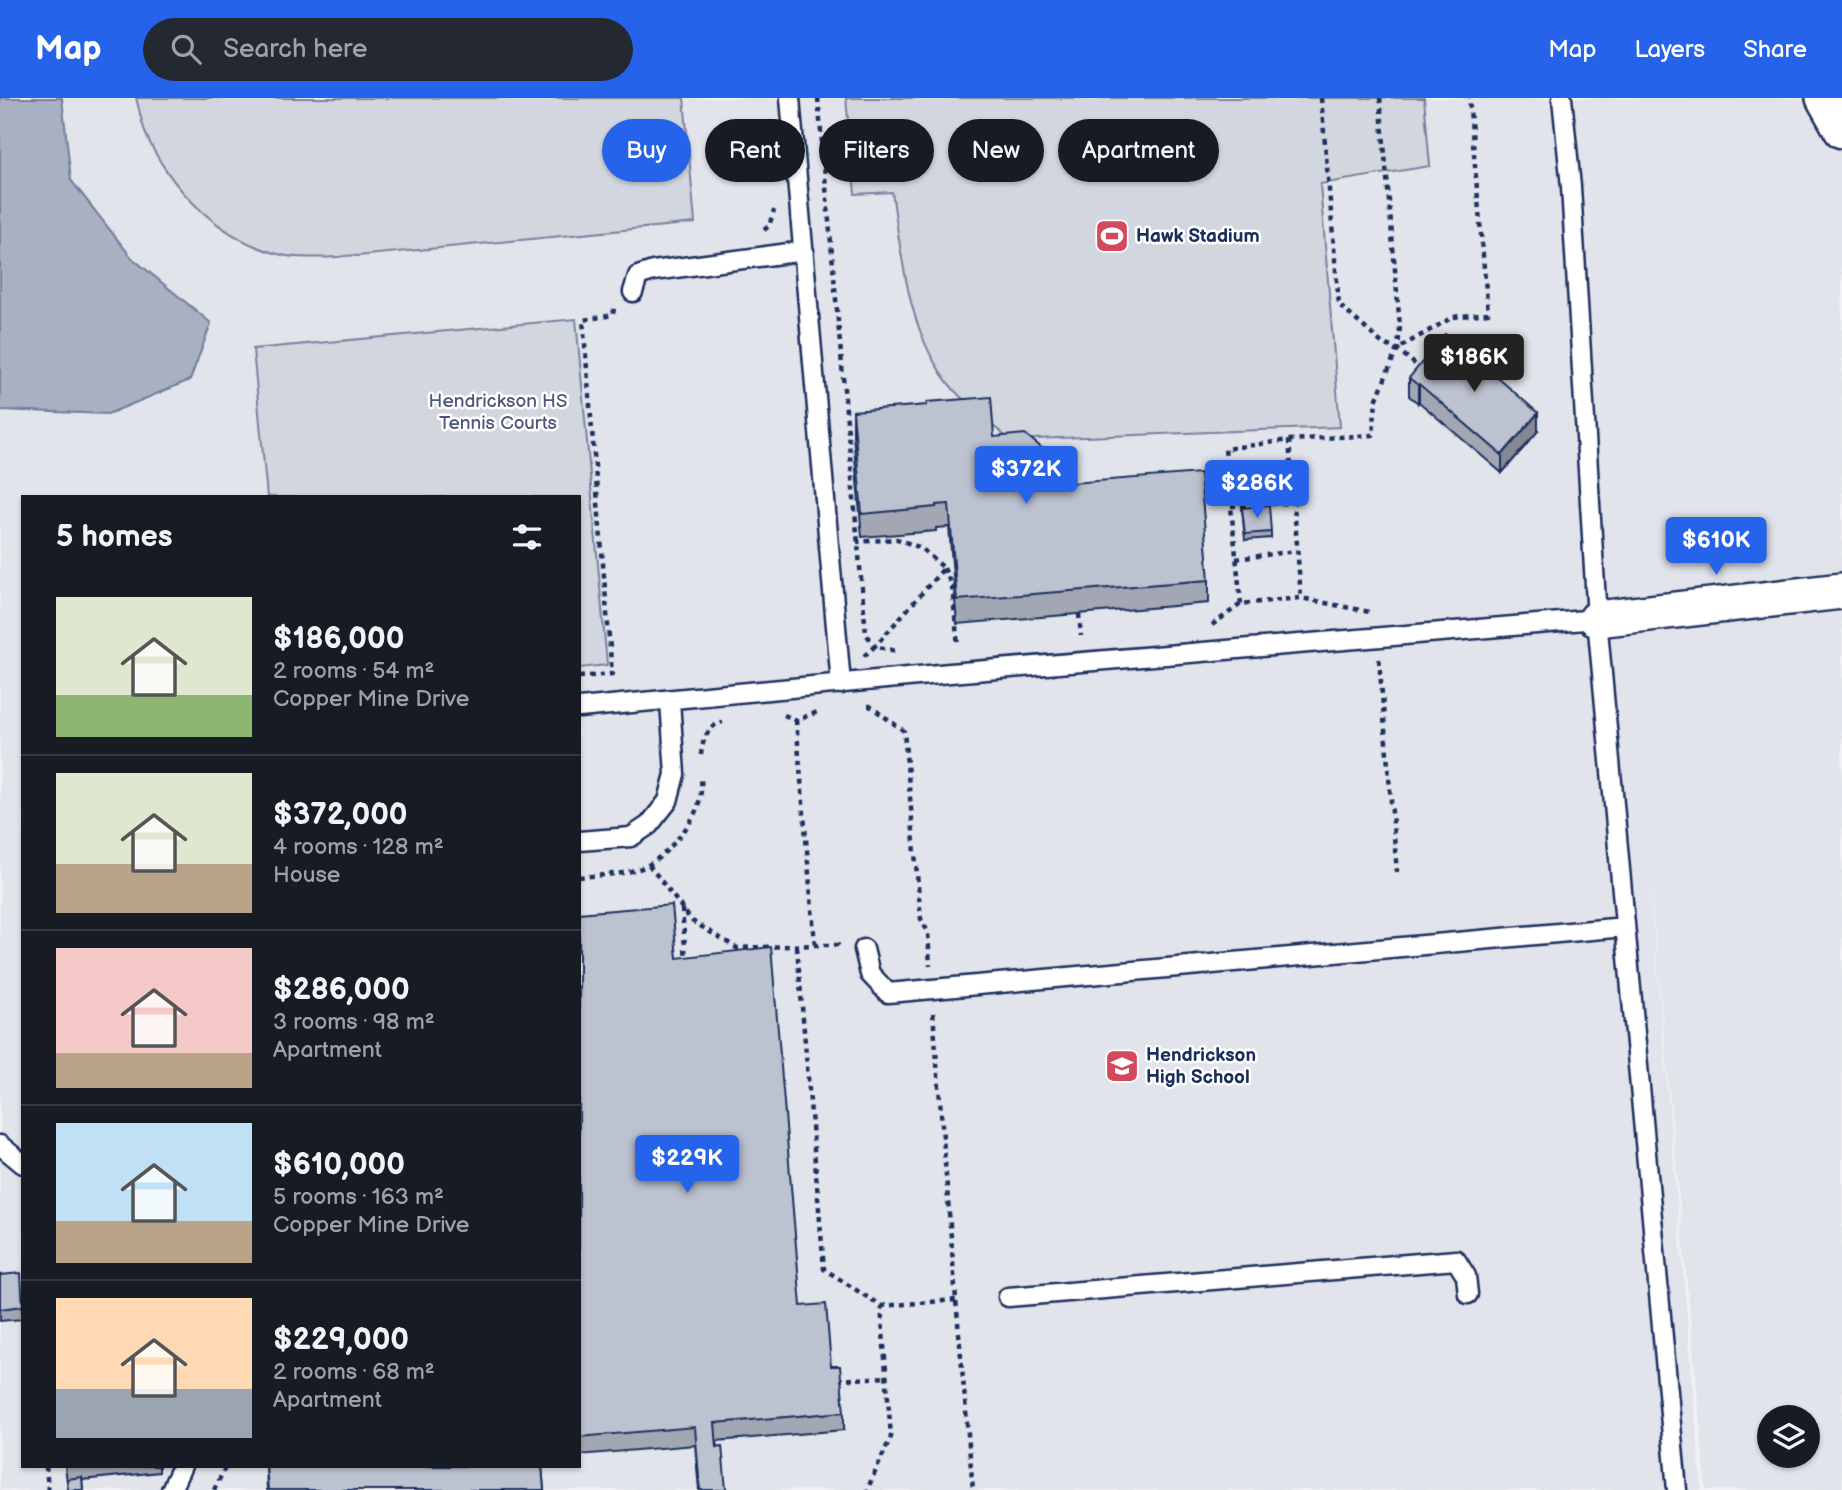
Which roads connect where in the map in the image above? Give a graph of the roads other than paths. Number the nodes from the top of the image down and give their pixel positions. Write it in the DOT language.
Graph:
graph roads {
  1 [pos="790,98"];
  2 [pos="1562,98"];
  3 [pos="1824,98"];
  4 [pos="1842,130"];
  5 [pos="804,251"];
  6 [pos="633,292"];
  7 [pos="1842,591"];
  8 [pos="1597,619"];
  9 [pos="842,684"];
  10 [pos="670,701"];
  11 [pos="581,708"];
  12 [pos="581,841"];
  13 [pos="1625,927"];
  14 [pos="864,949"];
  15 [pos="0,1145"];
  16 [pos="21,1162"];
  17 [pos="1468,1294"];
  18 [pos="1008,1297"];
  19 [pos="181,1468"];
  20 [pos="171,1490"];
  21 [pos="1677,1490"];
  1 -- 5 [label="lane"];
  2 -- 8 [label="lane"];
  3 -- 4 [label="street"];
  5 -- 6 [label="lane"];
  5 -- 9 [label="lane"];
  7 -- 8 [label="street"];
  8 -- 9 [label="lane"];
  8 -- 13 [label="lane"];
  9 -- 10 [label="lane"];
  10 -- 11 [label="lane"];
  10 -- 12 [label="lane"];
  13 -- 14 [label="lane"];
  13 -- 21 [label="lane"];
  15 -- 16 [label="lane"];
  17 -- 18 [label="lane"];
  19 -- 20 [label="lane"];
}
